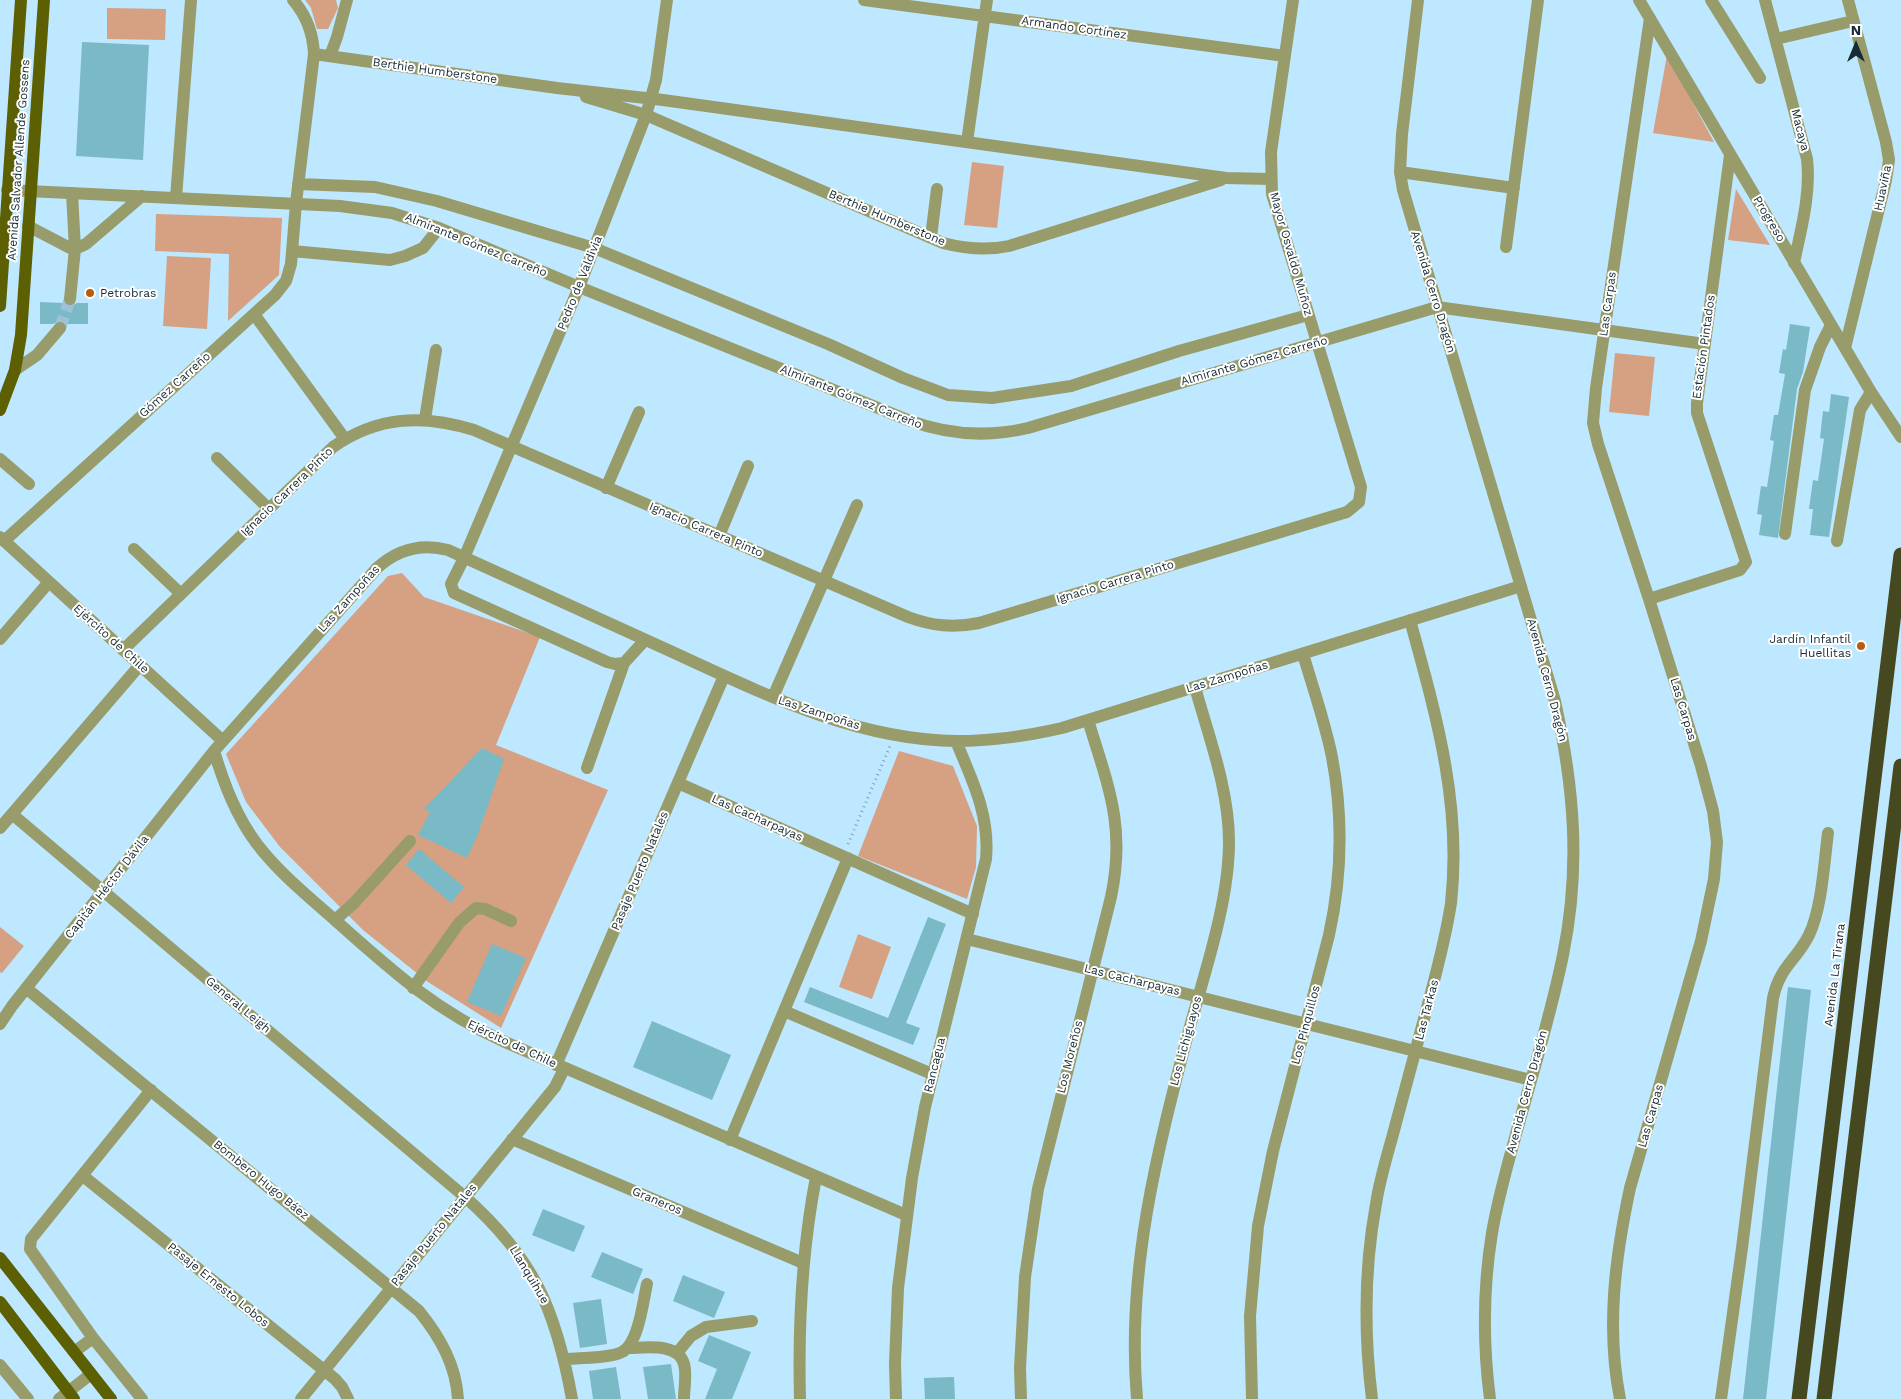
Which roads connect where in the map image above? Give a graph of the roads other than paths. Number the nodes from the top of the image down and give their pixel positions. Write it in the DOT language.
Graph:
graph roads {
  1 [pos="21,0"];
  2 [pos="44,0"];
  3 [pos="191,0"];
  4 [pos="293,0"];
  5 [pos="347,0"];
  6 [pos="667,0"];
  7 [pos="864,0"];
  8 [pos="986,0"];
  9 [pos="1292,0"];
  10 [pos="1418,0"];
  11 [pos="1538,0"];
  12 [pos="1639,0"];
  13 [pos="1712,0"];
  14 [pos="1765,0"];
  15 [pos="1848,0"];
  16 [pos="984,16"];
  17 [pos="1650,18"];
  18 [pos="1853,21"];
  19 [pos="1776,39"];
  20 [pos="314,54"];
  21 [pos="330,56"];
  22 [pos="1284,56"];
  23 [pos="1760,78"];
  24 [pos="557,88"];
  25 [pos="651,98"];
  26 [pos="646,115"];
  27 [pos="967,142"];
  28 [pos="6,144"];
  29 [pos="1730,155"];
  30 [pos="1400,172"];
  31 [pos="1226,178"];
  32 [pos="1270,179"];
  33 [pos="298,184"];
  34 [pos="1514,188"];
  35 [pos="937,189"];
  36 [pos="8,190"];
  37 [pos="30,191"];
  38 [pos="72,193"];
  39 [pos="142,196"];
  40 [pos="176,198"];
  41 [pos="296,203"];
  42 [pos="28,226"];
  43 [pos="440,228"];
  44 [pos="931,238"];
  45 [pos="1506,247"];
  46 [pos="594,248"];
  47 [pos="75,249"];
  48 [pos="292,251"];
  49 [pos="2,257"];
  50 [pos="1794,263"];
  51 [pos="579,288"];
  52 [pos="70,299"];
  53 [pos="0,306"];
  54 [pos="1437,307"];
  55 [pos="254,314"];
  56 [pos="1308,315"];
  57 [pos="1831,325"];
  58 [pos="60,328"];
  59 [pos="1604,330"];
  60 [pos="1317,343"];
  61 [pos="1705,344"];
  62 [pos="1845,348"];
  63 [pos="436,350"];
  64 [pos="15,370"];
  65 [pos="1871,392"];
  66 [pos="0,410"];
  67 [pos="639,412"];
  68 [pos="425,420"];
  69 [pos="1901,437"];
  70 [pos="345,438"];
  71 [pos="511,447"];
  72 [pos="217,458"];
  73 [pos="0,459"];
  74 [pos="748,466"];
  75 [pos="29,484"];
  76 [pos="606,488"];
  77 [pos="1359,502"];
  78 [pos="857,505"];
  79 [pos="269,509"];
  80 [pos="1784,534"];
  81 [pos="719,536"];
  82 [pos="2,539"];
  83 [pos="1836,541"];
  84 [pos="134,549"];
  85 [pos="1901,555"];
  86 [pos="464,558"];
  87 [pos="1901,560"];
  88 [pos="824,581"];
  89 [pos="49,582"];
  90 [pos="1521,586"];
  91 [pos="181,594"];
  92 [pos="1649,599"];
  93 [pos="1410,620"];
  94 [pos="0,639"];
  95 [pos="645,640"];
  96 [pos="123,650"];
  97 [pos="1303,654"];
  98 [pos="624,663"];
  99 [pos="140,665"];
  100 [pos="724,676"];
  101 [pos="1195,687"];
  102 [pos="773,697"];
  103 [pos="1088,720"];
  104 [pos="956,741"];
  105 [pos="218,746"];
  106 [pos="1901,766"];
  107 [pos="587,768"];
  108 [pos="678,783"];
  109 [pos="12,814"];
  110 [pos="0,828"];
  111 [pos="1828,832"];
  112 [pos="410,841"];
  113 [pos="845,857"];
  114 [pos="103,891"];
  115 [pos="973,914"];
  116 [pos="336,920"];
  117 [pos="511,921"];
  118 [pos="967,939"];
  119 [pos="1093,970"];
  120 [pos="26,988"];
  121 [pos="413,988"];
  122 [pos="1198,997"];
  123 [pos="784,1011"];
  124 [pos="2,1018"];
  125 [pos="1306,1024"];
  126 [pos="1415,1051"];
  127 [pos="560,1067"];
  128 [pos="932,1074"];
  129 [pos="1531,1080"];
  130 [pos="151,1090"];
  131 [pos="512,1139"];
  132 [pos="730,1140"];
  133 [pos="83,1176"];
  134 [pos="816,1177"];
  135 [pos="465,1197"];
  136 [pos="906,1215"];
  137 [pos="0,1258"];
  138 [pos="803,1263"];
  139 [pos="647,1284"];
  140 [pos="392,1287"];
  141 [pos="0,1302"];
  142 [pos="752,1321"];
  143 [pos="94,1338"];
  144 [pos="628,1348"];
  145 [pos="74,1352"];
  146 [pos="677,1353"];
  147 [pos="565,1359"];
  148 [pos="0,1365"];
  149 [pos="325,1370"];
  150 [pos="91,1374"];
  151 [pos="67,1397"];
  152 [pos="28,1399"];
  153 [pos="111,1399"];
  154 [pos="142,1399"];
  155 [pos="301,1399"];
  156 [pos="348,1399"];
  157 [pos="458,1399"];
  158 [pos="572,1399"];
  159 [pos="684,1399"];
  160 [pos="800,1399"];
  161 [pos="896,1399"];
  162 [pos="1021,1399"];
  163 [pos="1137,1399"];
  164 [pos="1252,1399"];
  165 [pos="1372,1399"];
  166 [pos="1490,1399"];
  167 [pos="1620,1399"];
  168 [pos="1721,1399"];
  169 [pos="1799,1399"];
  170 [pos="1824,1399"];
  1 -- 28 [label="main road, Avenida Salvador Allende Gossens"];
  2 -- 37 [label="main road, Avenida Salvador Allende Gossens"];
  3 -- 40 [label="street"];
  4 -- 20 [label="street, Gómez Carreño"];
  5 -- 21 [label="street"];
  6 -- 25 [label="street, Pedro de Valdivia"];
  7 -- 16 [label="street, Armando Cortínez"];
  8 -- 16 [label="street"];
  9 -- 22 [label="street, Mayor Osvaldo Muñoz"];
  10 -- 30 [label="street, Avenida Cerro Dragón"];
  11 -- 34 [label="street"];
  12 -- 17 [label="street, Progreso"];
  13 -- 23 [label="street"];
  14 -- 19 [label="street, Macaya"];
  15 -- 18 [label="street, Huaviña"];
  16 -- 22 [label="street, Armando Cortínez"];
  16 -- 27 [label="street"];
  17 -- 29 [label="street, Progreso"];
  17 -- 59 [label="street, Las Carpas"];
  18 -- 19 [label="street"];
  18 -- 62 [label="street, Huaviña"];
  19 -- 50 [label="street, Macaya"];
  20 -- 21 [label="street, Berthie Humberstone"];
  20 -- 33 [label="street, Gómez Carreño"];
  21 -- 24 [label="street, Berthie Humberstone"];
  22 -- 32 [label="street, Mayor Osvaldo Muñoz"];
  24 -- 25 [label="street, Berthie Humberstone"];
  24 -- 26 [label="street, Berthie Humberstone"];
  25 -- 26 [label="street, Pedro de Valdivia"];
  25 -- 27 [label="street, Berthie Humberstone"];
  26 -- 44 [label="street, Berthie Humberstone"];
  26 -- 46 [label="street, Pedro de Valdivia"];
  27 -- 31 [label="street, Berthie Humberstone"];
  28 -- 36 [label="main road, Avenida Salvador Allende Gossens"];
  29 -- 50 [label="street, Progreso"];
  29 -- 61 [label="street, Estación Pintados"];
  30 -- 34 [label="street"];
  30 -- 54 [label="street, Avenida Cerro Dragón"];
  31 -- 32 [label="street, Berthie Humberstone"];
  31 -- 44 [label="street, Berthie Humberstone"];
  32 -- 56 [label="street, Mayor Osvaldo Muñoz"];
  33 -- 41 [label="street, Gómez Carreño"];
  33 -- 46 [label="street"];
  34 -- 45 [label="street"];
  35 -- 44 [label="street"];
  36 -- 37 [label="street, Almirante Gómez Carreño"];
  36 -- 49 [label="main road, Avenida Salvador Allende Gossens"];
  37 -- 38 [label="street, Almirante Gómez Carreño"];
  37 -- 42 [label="main road, Avenida Salvador Allende Gossens"];
  38 -- 39 [label="street, Almirante Gómez Carreño"];
  38 -- 47 [label="street"];
  39 -- 40 [label="street, Almirante Gómez Carreño"];
  39 -- 47 [label="street"];
  40 -- 41 [label="street, Almirante Gómez Carreño"];
  41 -- 43 [label="street, Almirante Gómez Carreño"];
  41 -- 48 [label="street, Gómez Carreño"];
  42 -- 47 [label="street"];
  42 -- 64 [label="main road, Avenida Salvador Allende Gossens"];
  43 -- 48 [label="street"];
  43 -- 51 [label="street, Almirante Gómez Carreño"];
  46 -- 51 [label="street, Pedro de Valdivia"];
  46 -- 56 [label="street"];
  47 -- 52 [label="street"];
  48 -- 55 [label="street, Gómez Carreño"];
  49 -- 53 [label="main road, Avenida Salvador Allende Gossens"];
  50 -- 57 [label="street, Progreso"];
  51 -- 60 [label="street, Almirante Gómez Carreño"];
  51 -- 71 [label="street, Pedro de Valdivia"];
  54 -- 59 [label="street, Almirante Gómez Carreño"];
  54 -- 60 [label="street, Almirante Gómez Carreño"];
  54 -- 90 [label="street, Avenida Cerro Dragón"];
  55 -- 70 [label="street"];
  55 -- 82 [label="street, Gómez Carreño"];
  56 -- 60 [label="street, Mayor Osvaldo Muñoz"];
  57 -- 62 [label="street, Progreso"];
  57 -- 80 [label="street"];
  58 -- 64 [label="street"];
  59 -- 61 [label="street, Almirante Gómez Carreño"];
  59 -- 92 [label="street, Las Carpas"];
  60 -- 77 [label="street, Mayor Osvaldo Muñoz"];
  61 -- 92 [label="street, Estación Pintados"];
  62 -- 65 [label="street, Progreso"];
  63 -- 68 [label="street"];
  64 -- 66 [label="main road, Avenida Salvador Allende Gossens"];
  65 -- 69 [label="street, Progreso"];
  65 -- 83 [label="street"];
  67 -- 76 [label="street"];
  68 -- 70 [label="street, Ignacio Carrera Pinto"];
  68 -- 71 [label="street, Ignacio Carrera Pinto"];
  70 -- 79 [label="street, Ignacio Carrera Pinto"];
  71 -- 76 [label="street, Ignacio Carrera Pinto"];
  71 -- 86 [label="street, Pedro de Valdivia"];
  72 -- 79 [label="street"];
  73 -- 75 [label="street"];
  74 -- 81 [label="street"];
  76 -- 81 [label="street, Ignacio Carrera Pinto"];
  77 -- 88 [label="street, Ignacio Carrera Pinto"];
  78 -- 88 [label="street"];
  79 -- 91 [label="street, Ignacio Carrera Pinto"];
  81 -- 88 [label="street, Ignacio Carrera Pinto"];
  82 -- 89 [label="street, Ejército de Chile"];
  84 -- 91 [label="street"];
  85 -- 87 [label="highway, Avenida La Tirana"];
  86 -- 95 [label="street, Las Zampoñas"];
  86 -- 98 [label="street, Pedro de Valdivia"];
  86 -- 105 [label="street, Las Zampoñas"];
  87 -- 169 [label="highway, Avenida La Tirana"];
  88 -- 102 [label="street"];
  89 -- 94 [label="street"];
  89 -- 96 [label="street, Ejército de Chile"];
  90 -- 93 [label="street, Las Zampoñas"];
  90 -- 129 [label="street, Avenida Cerro Dragón"];
  91 -- 96 [label="street, Ignacio Carrera Pinto"];
  92 -- 167 [label="street, Las Carpas"];
  93 -- 97 [label="street, Las Zampoñas"];
  93 -- 126 [label="street, Las Tarkas"];
  95 -- 98 [label="street"];
  95 -- 100 [label="street, Las Zampoñas"];
  96 -- 99 [label="street, Ejército de Chile"];
  97 -- 101 [label="street, Las Zampoñas"];
  97 -- 125 [label="street, Los Pinquillos"];
  98 -- 107 [label="street"];
  99 -- 105 [label="street, Ejército de Chile"];
  99 -- 109 [label="street"];
  100 -- 102 [label="street, Las Zampoñas"];
  100 -- 108 [label="street, Pasaje Puerto Natales"];
  101 -- 103 [label="street, Las Zampoñas"];
  101 -- 122 [label="street, Los Lichiguayos"];
  102 -- 104 [label="street, Las Zampoñas"];
  103 -- 104 [label="street, Las Zampoñas"];
  103 -- 119 [label="street, Los Moreños"];
  104 -- 115 [label="street, Rancagua"];
  105 -- 114 [label="street, Capitán Héctor Dávila"];
  105 -- 116 [label="street, Ejército de Chile"];
  106 -- 170 [label="highway"];
  108 -- 113 [label="street, Las Cacharpayas"];
  108 -- 127 [label="street, Pasaje Puerto Natales"];
  109 -- 110 [label="street"];
  109 -- 114 [label="street, General Leigh"];
  111 -- 168 [label="street"];
  112 -- 116 [label="street"];
  113 -- 115 [label="street, Las Cacharpayas"];
  113 -- 123 [label="street"];
  114 -- 120 [label="street, Capitán Héctor Dávila"];
  114 -- 135 [label="street, General Leigh"];
  115 -- 118 [label="street, Rancagua"];
  116 -- 121 [label="street, Ejército de Chile"];
  117 -- 121 [label="street"];
  118 -- 119 [label="street, Las Cacharpayas"];
  118 -- 128 [label="street, Rancagua"];
  119 -- 122 [label="street, Las Cacharpayas"];
  119 -- 162 [label="street, Los Moreños"];
  120 -- 124 [label="street, Capitán Héctor Dávila"];
  120 -- 130 [label="street, Bombero Hugo Báez"];
  121 -- 127 [label="street, Ejército de Chile"];
  122 -- 125 [label="street, Las Cacharpayas"];
  122 -- 163 [label="street, Los Lichiguayos"];
  123 -- 128 [label="street"];
  123 -- 132 [label="street"];
  125 -- 126 [label="street, Las Cacharpayas"];
  125 -- 164 [label="street, Los Pinquillos"];
  126 -- 129 [label="street, Las Cacharpayas"];
  126 -- 165 [label="street, Las Tarkas"];
  127 -- 131 [label="street, Pasaje Puerto Natales"];
  127 -- 132 [label="street, Ejército de Chile"];
  128 -- 136 [label="street, Rancagua"];
  129 -- 166 [label="street, Avenida Cerro Dragón"];
  130 -- 133 [label="street"];
  130 -- 140 [label="street, Bombero Hugo Báez"];
  131 -- 135 [label="street, Pasaje Puerto Natales"];
  131 -- 138 [label="street, Graneros"];
  132 -- 134 [label="street, Ejército de Chile"];
  133 -- 143 [label="street"];
  133 -- 149 [label="street, Pasaje Ernesto Lobos"];
  134 -- 136 [label="street, Ejército de Chile"];
  134 -- 138 [label="street"];
  135 -- 140 [label="street, Pasaje Puerto Natales"];
  135 -- 147 [label="street, Llanquihue"];
  136 -- 161 [label="street, Rancagua"];
  137 -- 145 [label="main road"];
  138 -- 160 [label="street"];
  139 -- 144 [label="street"];
  140 -- 149 [label="street, Pasaje Puerto Natales"];
  140 -- 157 [label="street, Bombero Hugo Báez"];
  141 -- 151 [label="main road"];
  142 -- 146 [label="street"];
  143 -- 145 [label="street"];
  143 -- 154 [label="street"];
  144 -- 146 [label="street"];
  144 -- 147 [label="street"];
  145 -- 150 [label="main road"];
  146 -- 159 [label="street"];
  147 -- 158 [label="street, Llanquihue"];
  148 -- 152 [label="street"];
  149 -- 155 [label="street, Pasaje Puerto Natales"];
  149 -- 156 [label="street, Pasaje Ernesto Lobos"];
  150 -- 151 [label="street"];
  150 -- 153 [label="main road"];
}
